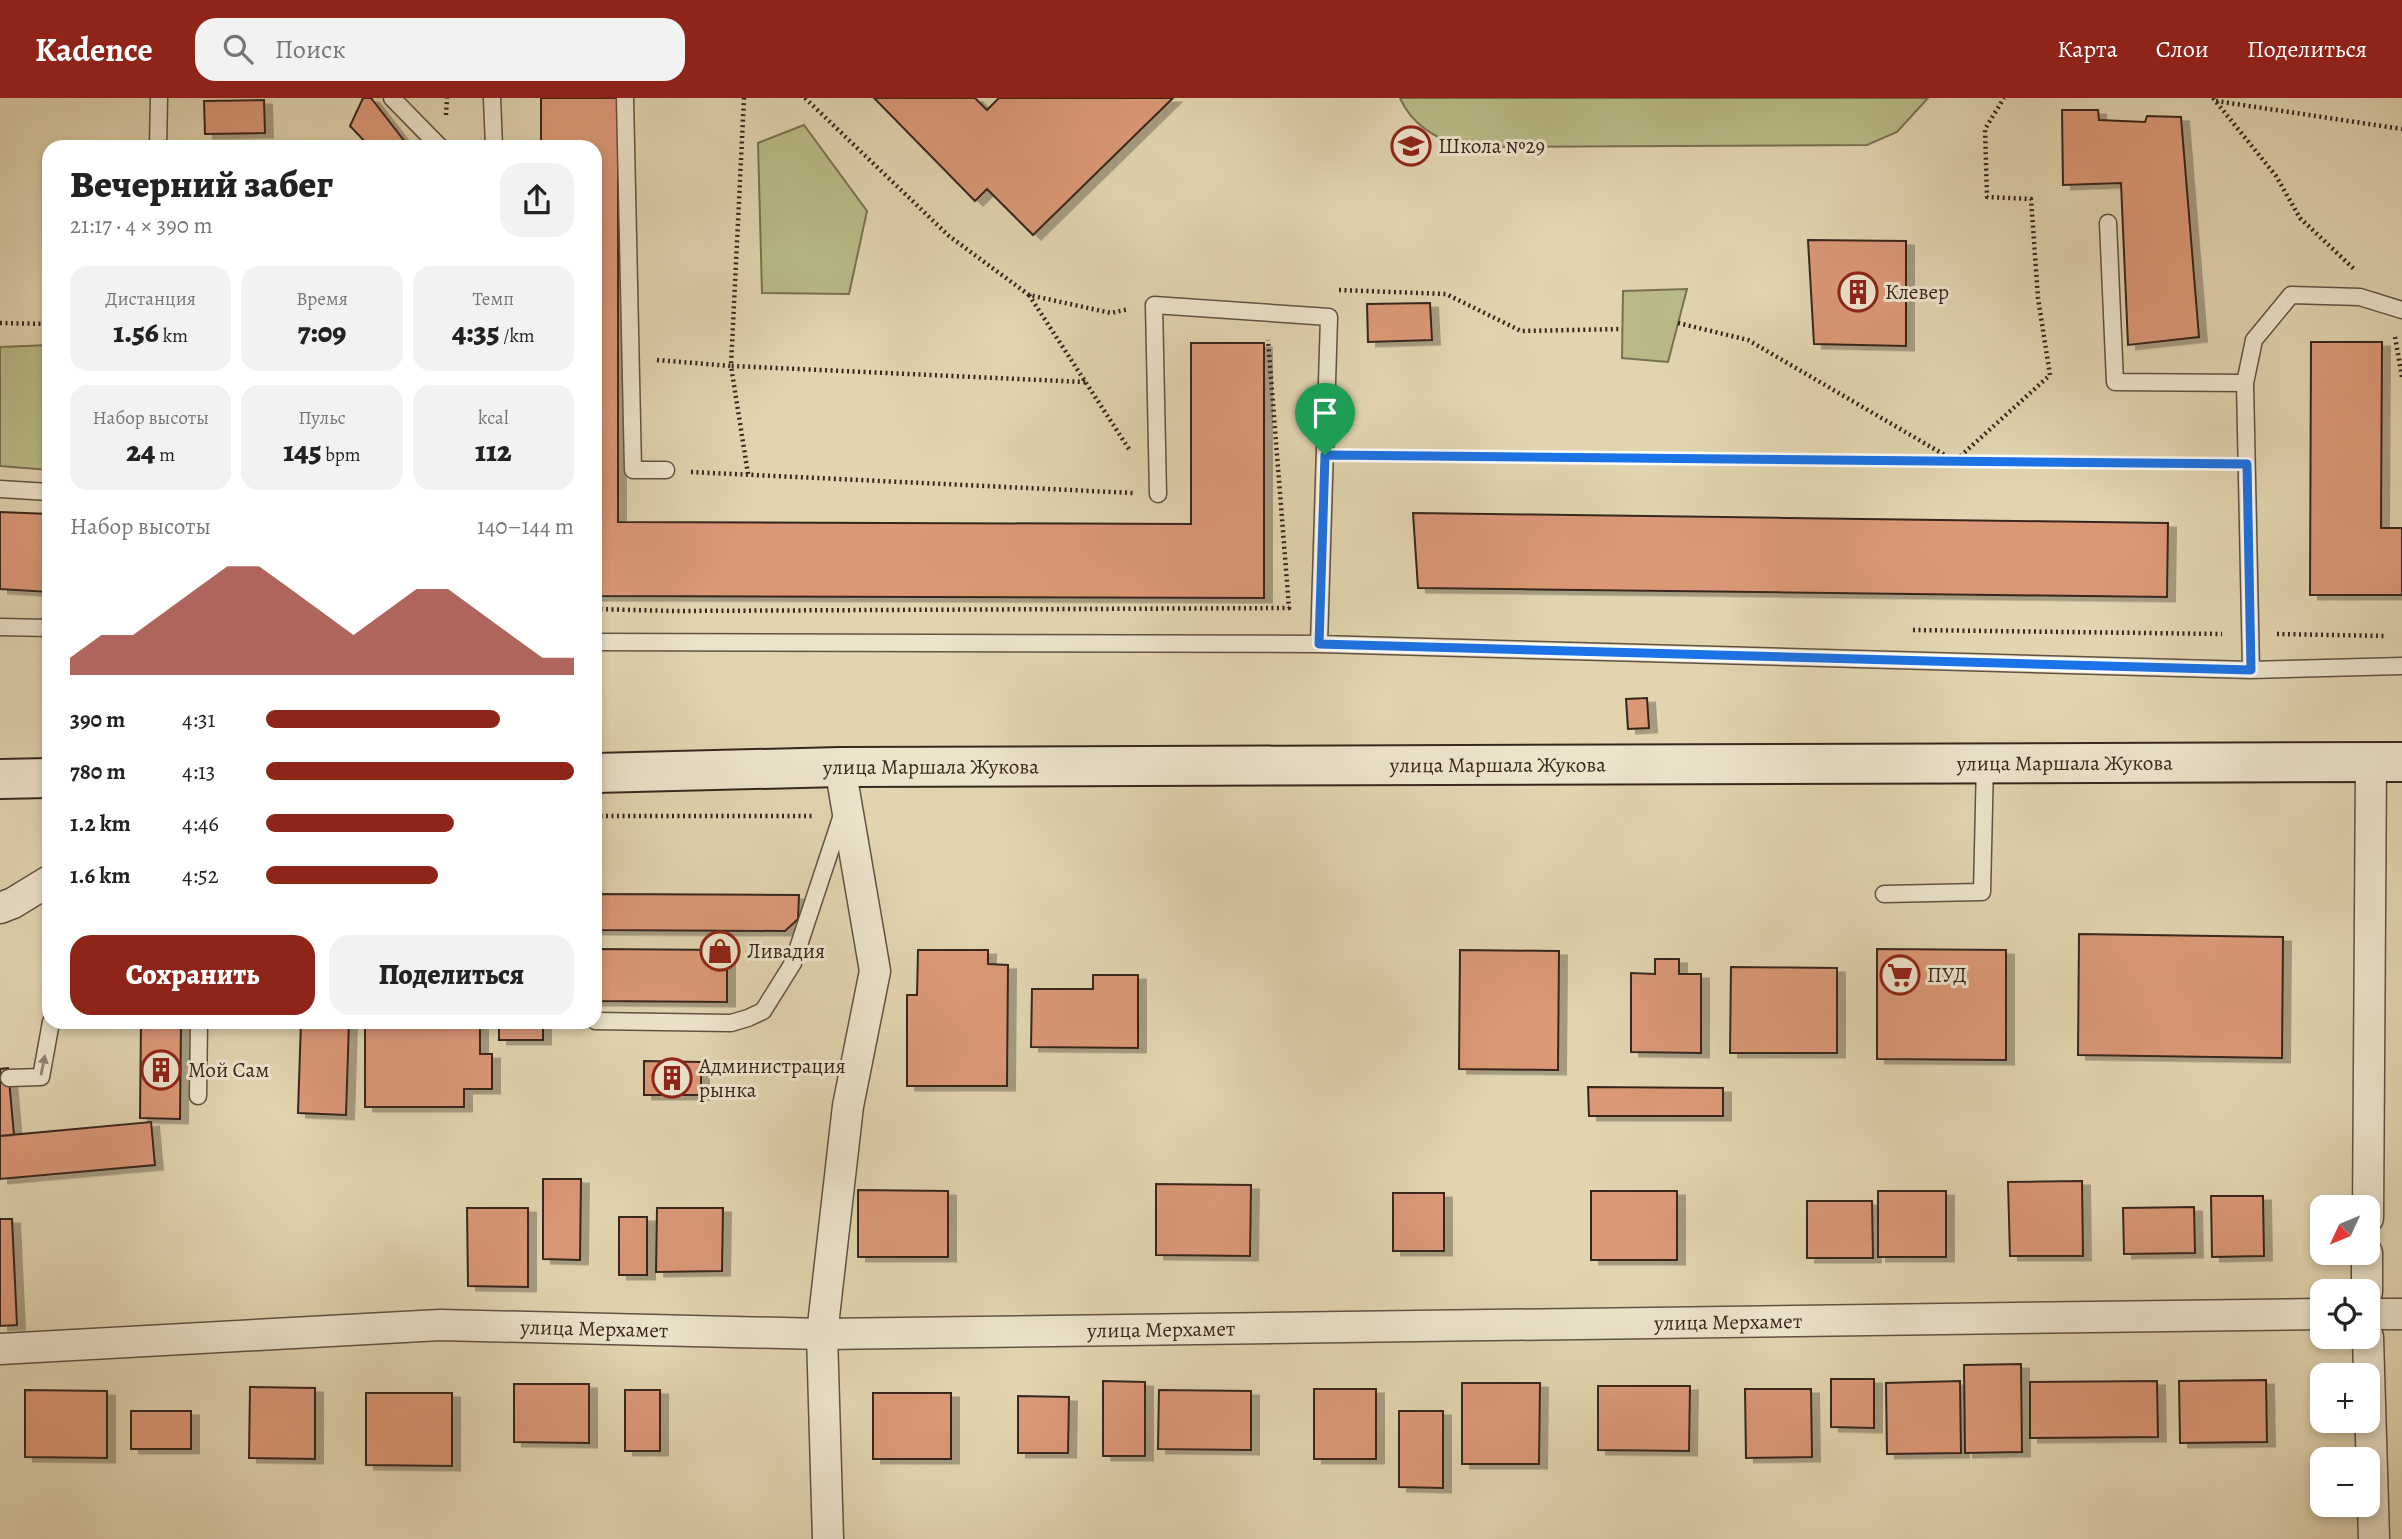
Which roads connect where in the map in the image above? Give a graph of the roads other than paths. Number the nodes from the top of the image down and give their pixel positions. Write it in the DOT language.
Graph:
graph roads {
  1 [pos="159,98"];
  2 [pos="392,98"];
  3 [pos="492,98"];
  4 [pos="625,98"];
  5 [pos="158,140"];
  6 [pos="433,140"];
  7 [pos="494,140"];
  8 [pos="2108,223"];
  9 [pos="2395,308"];
  10 [pos="2245,383"];
  11 [pos="666,470"];
  12 [pos="0,489"];
  13 [pos="42,492"];
  14 [pos="1158,494"];
  15 [pos="0,627"];
  16 [pos="42,628"];
  17 [pos="602,642"];
  18 [pos="1319,644"];
  19 [pos="2402,666"];
  20 [pos="2251,670"];
  21 [pos="1984,763"];
  22 [pos="2387,763"];
  23 [pos="602,774"];
  24 [pos="42,778"];
  25 [pos="0,779"];
  26 [pos="843,795"];
  27 [pos="42,885"];
  28 [pos="1884,894"];
  29 [pos="0,908"];
  30 [pos="602,1021"];
  31 [pos="50,1029"];
  32 [pos="200,1029"];
  33 [pos="9,1078"];
  34 [pos="198,1096"];
  35 [pos="2369,1195"];
  36 [pos="2310,1314"];
  37 [pos="2380,1314"];
  38 [pos="2402,1314"];
  39 [pos="822,1334"];
  40 [pos="0,1349"];
  41 [pos="2368,1349"];
  42 [pos="828,1539"];
  43 [pos="2374,1539"];
  1 -- 5 [label="lane"];
  2 -- 6 [label="lane"];
  3 -- 7 [label="lane"];
  4 -- 11 [label="lane"];
  8 -- 10 [label="lane"];
  9 -- 10 [label="lane"];
  10 -- 20 [label="lane"];
  12 -- 13 [label="lane"];
  14 -- 18 [label="lane"];
  15 -- 16 [label="lane"];
  17 -- 18 [label="lane"];
  18 -- 20 [label="lane"];
  19 -- 20 [label="lane"];
  21 -- 22 [label="street, улица Маршала Жукова"];
  21 -- 26 [label="street, улица Маршала Жукова"];
  21 -- 28 [label="lane"];
  22 -- 35 [label="street"];
  23 -- 26 [label="street, улица Маршала Жукова"];
  24 -- 25 [label="street"];
  26 -- 30 [label="lane"];
  26 -- 39 [label="street"];
  27 -- 29 [label="street"];
  33 -- 31 [label="lane, one-way"];
  32 -- 34 [label="lane"];
  36 -- 39 [label="street, улица Мерхамет"];
  37 -- 38 [label="street"];
  39 -- 40 [label="street, улица Мерхамет"];
  39 -- 42 [label="street"];
  41 -- 43 [label="street"];
}
